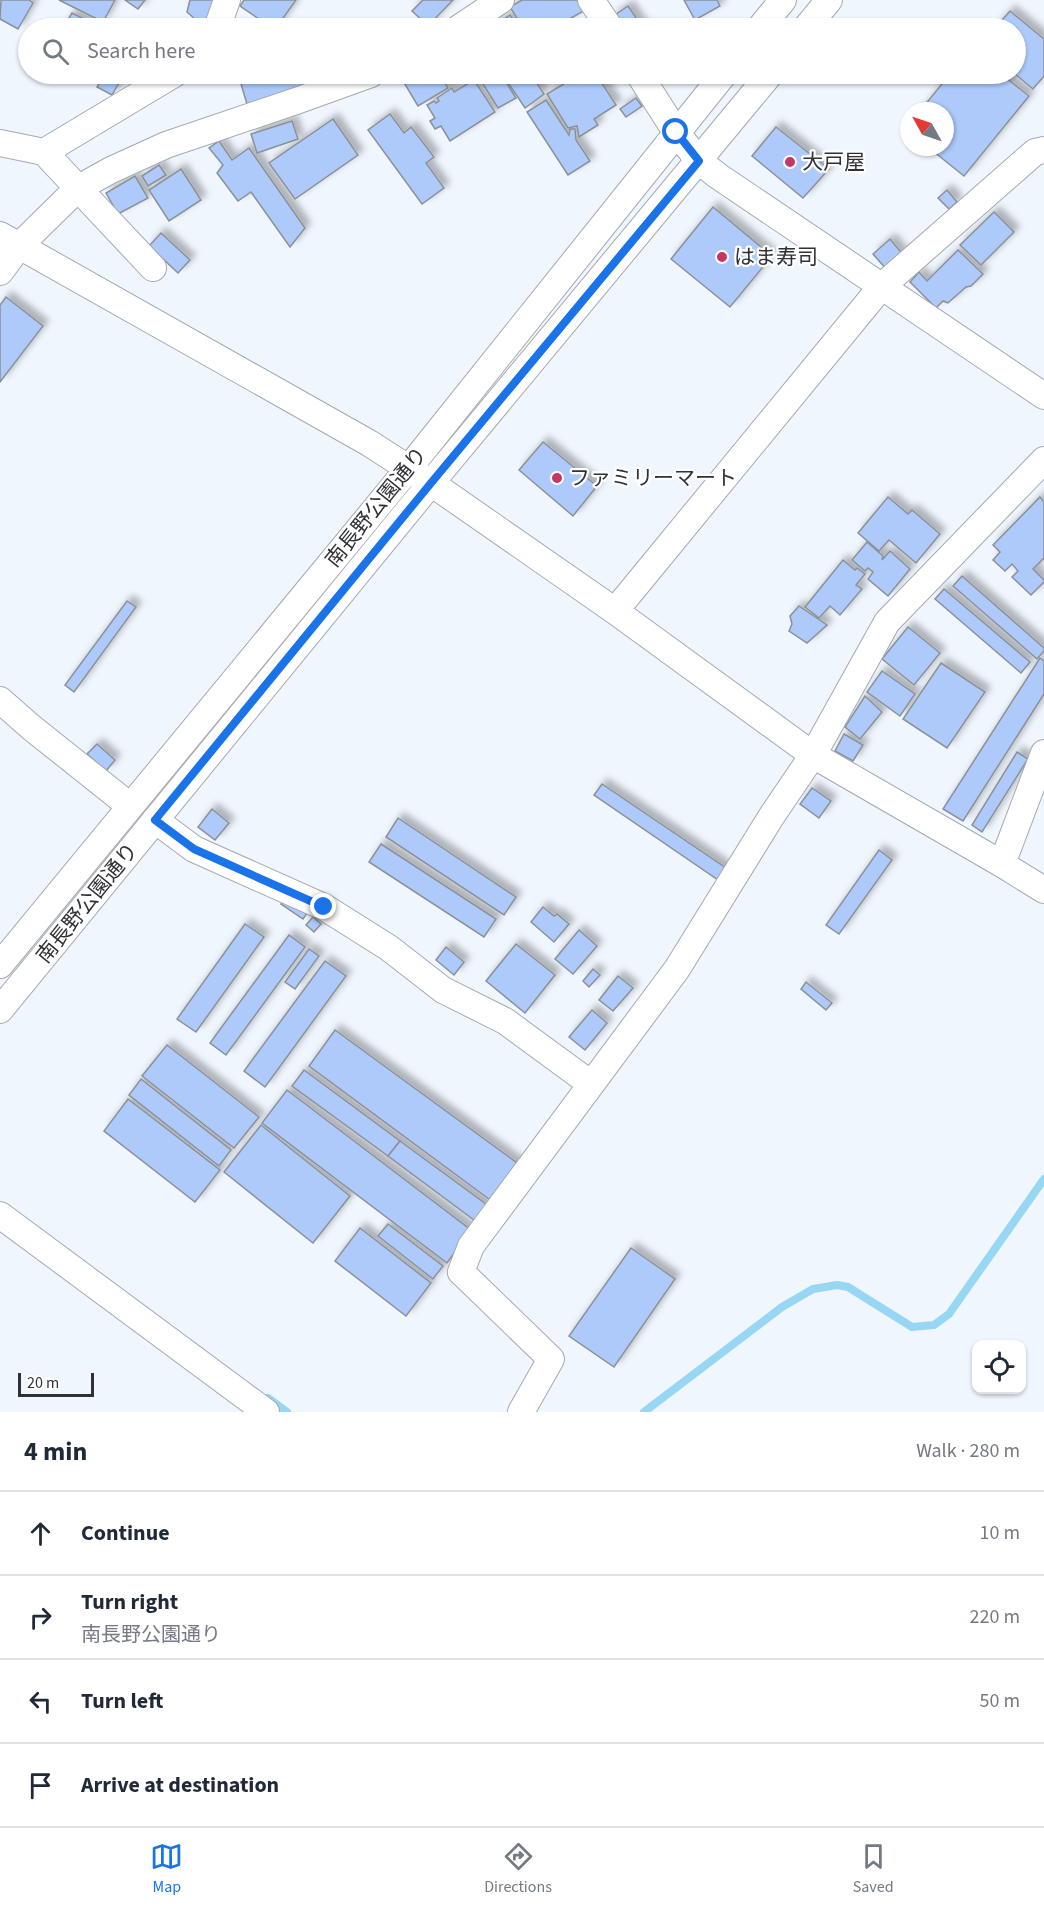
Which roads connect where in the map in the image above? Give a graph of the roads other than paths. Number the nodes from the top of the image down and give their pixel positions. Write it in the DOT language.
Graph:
graph roads {
  1 [pos="227,0"];
  2 [pos="501,0"];
  3 [pos="591,0"];
  4 [pos="783,0"];
  5 [pos="829,0"];
  6 [pos="221,18"];
  7 [pos="474,18"];
  8 [pos="603,18"];
  9 [pos="768,18"];
  10 [pos="814,18"];
  11 [pos="157,84"];
  12 [pos="343,84"];
  13 [pos="645,84"];
  14 [pos="716,84"];
  15 [pos="762,84"];
  16 [pos="676,132"];
  17 [pos="0,143"];
  18 [pos="1044,150"];
  19 [pos="44,152"];
  20 [pos="699,161"];
  21 [pos="78,189"];
  22 [pos="10,240"];
  23 [pos="153,268"];
  24 [pos="0,272"];
  25 [pos="881,287"];
  26 [pos="1044,396"];
  27 [pos="1044,460"];
  28 [pos="409,468"];
  29 [pos="431,483"];
  30 [pos="615,611"];
  31 [pos="0,700"];
  32 [pos="1044,753"];
  33 [pos="813,755"];
  34 [pos="130,806"];
  35 [pos="155,820"];
  36 [pos="1002,864"];
  37 [pos="1044,890"];
  38 [pos="0,964"];
  39 [pos="0,1010"];
  40 [pos="591,1084"];
  41 [pos="0,1215"];
  42 [pos="267,1412"];
  43 [pos="521,1412"];
  1 -- 6 [label="street"];
  2 -- 7 [label="street"];
  3 -- 8 [label="street"];
  4 -- 9 [label="street"];
  5 -- 10 [label="street"];
  11 -- 19 [label="street"];
  12 -- 21 [label="street"];
  13 -- 16 [label="street"];
  14 -- 16 [label="street, 南長野公園通り"];
  15 -- 20 [label="street, 南長野公園通り"];
  16 -- 20 [label="street"];
  16 -- 28 [label="street, 南長野公園通り"];
  17 -- 19 [label="street"];
  18 -- 25 [label="street"];
  19 -- 21 [label="street"];
  20 -- 25 [label="street"];
  20 -- 29 [label="street, 南長野公園通り"];
  21 -- 22 [label="street"];
  21 -- 23 [label="street"];
  22 -- 24 [label="street"];
  22 -- 28 [label="street"];
  25 -- 26 [label="street"];
  25 -- 30 [label="street"];
  27 -- 33 [label="street"];
  28 -- 29 [label="street"];
  28 -- 34 [label="street, 南長野公園通り"];
  29 -- 30 [label="street"];
  29 -- 35 [label="street, 南長野公園通り"];
  30 -- 33 [label="street"];
  31 -- 34 [label="street"];
  32 -- 36 [label="street"];
  33 -- 36 [label="street"];
  33 -- 40 [label="street"];
  34 -- 38 [label="street, 南長野公園通り"];
  35 -- 39 [label="street, 南長野公園通り"];
  35 -- 40 [label="street"];
  36 -- 37 [label="street"];
  40 -- 43 [label="street"];
  41 -- 42 [label="street"];
}
